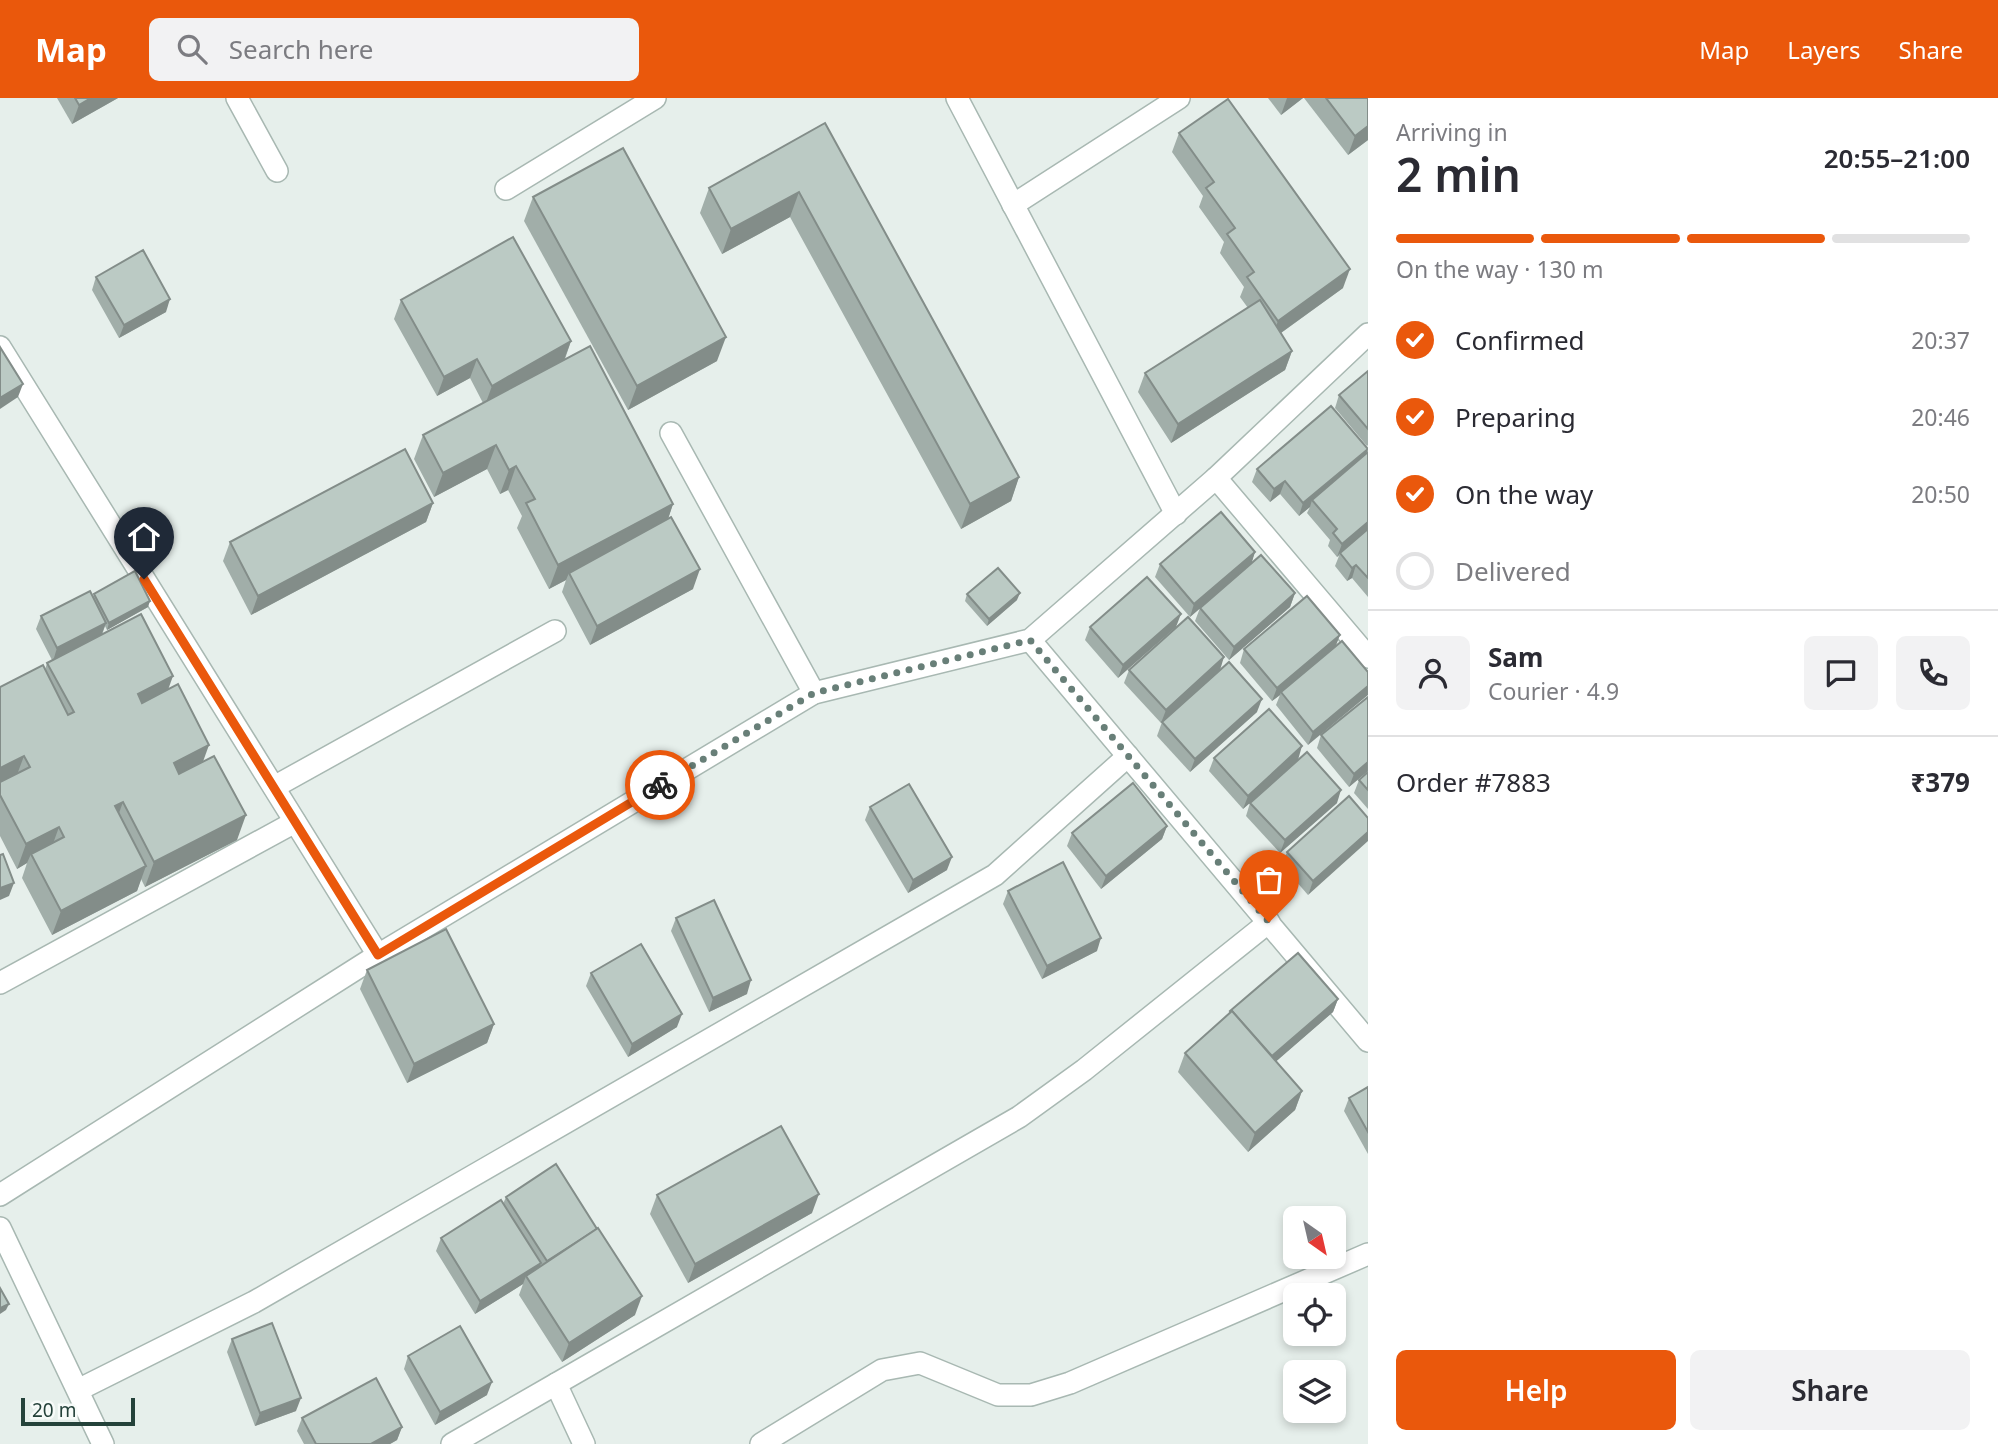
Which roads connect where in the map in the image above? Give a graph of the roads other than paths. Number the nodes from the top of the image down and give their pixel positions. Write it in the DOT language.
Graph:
graph roads {
  1 [pos="237,98"];
  2 [pos="655,98"];
  3 [pos="957,98"];
  4 [pos="1179,98"];
  5 [pos="277,171"];
  6 [pos="506,190"];
  7 [pos="1013,205"];
  8 [pos="1368,334"];
  9 [pos="0,347"];
  10 [pos="671,433"];
  11 [pos="1216,478"];
  12 [pos="1176,514"];
  13 [pos="555,631"];
  14 [pos="1030,640"];
  15 [pos="1368,657"];
  16 [pos="814,693"];
  17 [pos="1128,756"];
  18 [pos="274,787"];
  19 [pos="295,822"];
  20 [pos="1269,922"];
  21 [pos="378,955"];
  22 [pos="0,983"];
  23 [pos="1368,1041"];
  24 [pos="0,1195"];
  25 [pos="0,1228"];
  26 [pos="1368,1254"];
  27 [pos="556,1384"];
  28 [pos="78,1390"];
  29 [pos="103,1444"];
  30 [pos="452,1444"];
  31 [pos="584,1444"];
  32 [pos="761,1444"];
  1 -- 5 [label="street"];
  2 -- 6 [label="street"];
  3 -- 7 [label="street"];
  4 -- 7 [label="street"];
  7 -- 12 [label="street"];
  8 -- 11 [label="street"];
  9 -- 18 [label="street"];
  10 -- 16 [label="street"];
  11 -- 12 [label="street"];
  11 -- 15 [label="street"];
  12 -- 14 [label="street"];
  13 -- 18 [label="street"];
  14 -- 16 [label="street"];
  14 -- 17 [label="street"];
  16 -- 21 [label="street"];
  17 -- 20 [label="street"];
  17 -- 28 [label="street"];
  18 -- 19 [label="street"];
  19 -- 21 [label="street"];
  19 -- 22 [label="street"];
  20 -- 23 [label="street"];
  20 -- 27 [label="street"];
  21 -- 24 [label="street"];
  25 -- 28 [label="street"];
  26 -- 32 [label="street"];
  27 -- 30 [label="street"];
  27 -- 31 [label="street"];
  28 -- 29 [label="street"];
}
